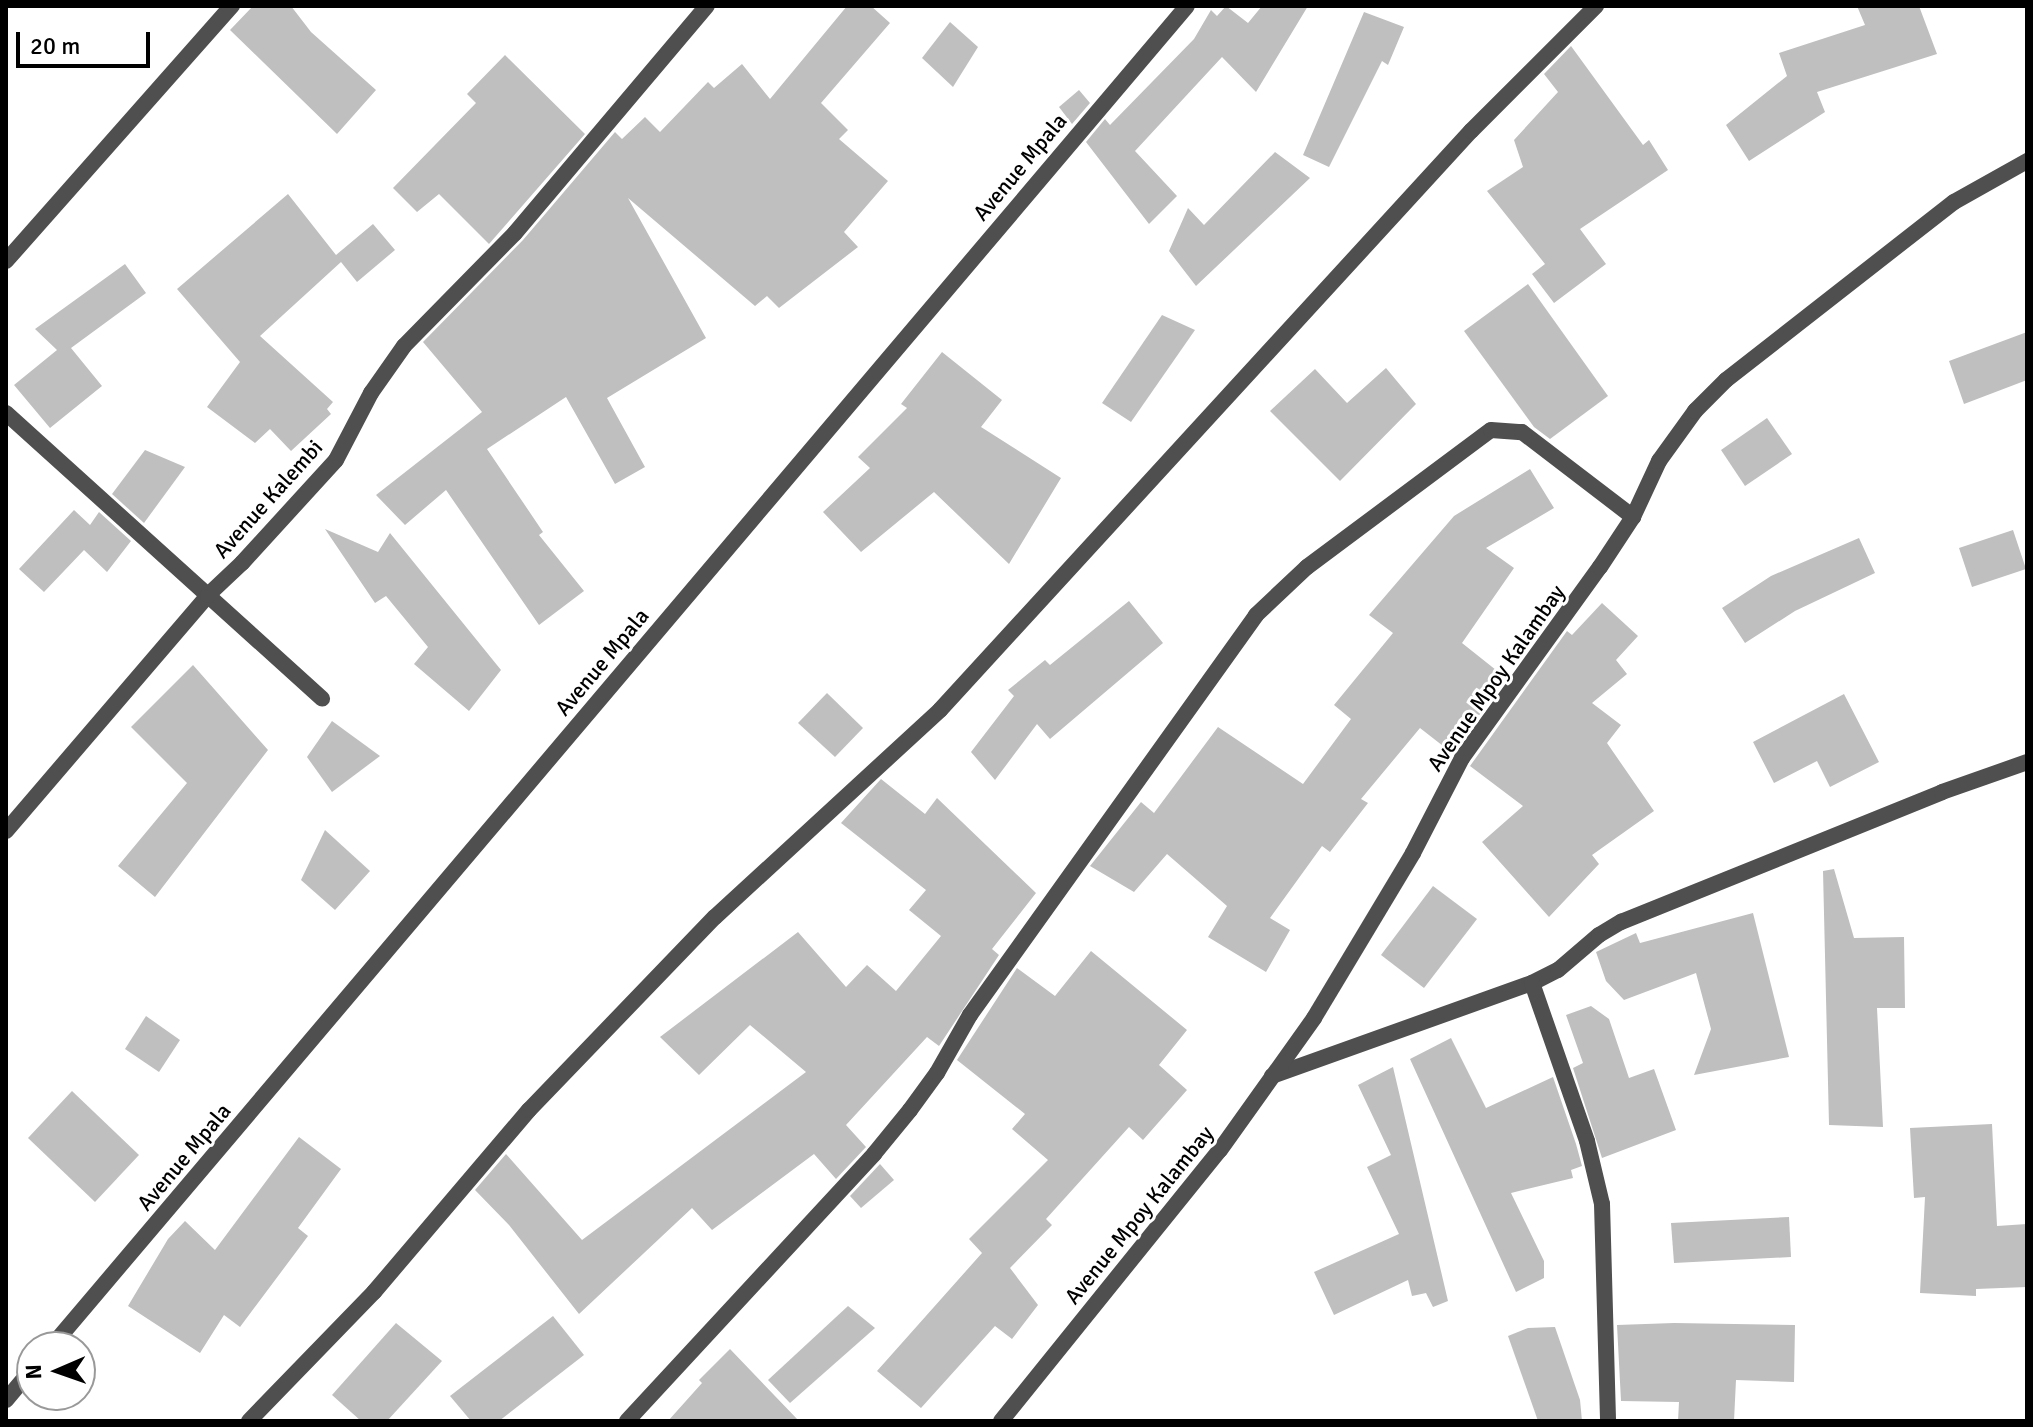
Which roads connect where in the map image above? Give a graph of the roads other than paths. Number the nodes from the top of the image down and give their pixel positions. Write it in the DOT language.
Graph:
graph roads {
  1 [pos="232,6"];
  2 [pos="707,6"];
  3 [pos="1187,6"];
  4 [pos="1596,6"];
  5 [pos="2027,161"];
  6 [pos="6,261"];
  7 [pos="6,413"];
  8 [pos="1633,517"];
  9 [pos="208,595"];
  10 [pos="322,699"];
  11 [pos="2027,762"];
  12 [pos="6,831"];
  13 [pos="1532,983"];
  14 [pos="1272,1076"];
  15 [pos="65,1331"];
  16 [pos="249,1421"];
  17 [pos="627,1421"];
  18 [pos="1001,1421"];
  19 [pos="1608,1421"];
  1 -- 6 [label="street"];
  2 -- 9 [label="street, Avenue Kalembi"];
  3 -- 15 [label="street, Avenue Mpala"];
  4 -- 16 [label="street"];
  5 -- 8 [label="street, Avenue Mpoy Kalambay"];
  7 -- 9 [label="street"];
  8 -- 14 [label="street, Avenue Mpoy Kalambay"];
  8 -- 17 [label="street"];
  9 -- 10 [label="street"];
  9 -- 12 [label="street, Avenue Kalembi"];
  11 -- 13 [label="street"];
  13 -- 14 [label="street"];
  13 -- 19 [label="street"];
  14 -- 18 [label="street, Avenue Mpoy Kalambay"];
}
